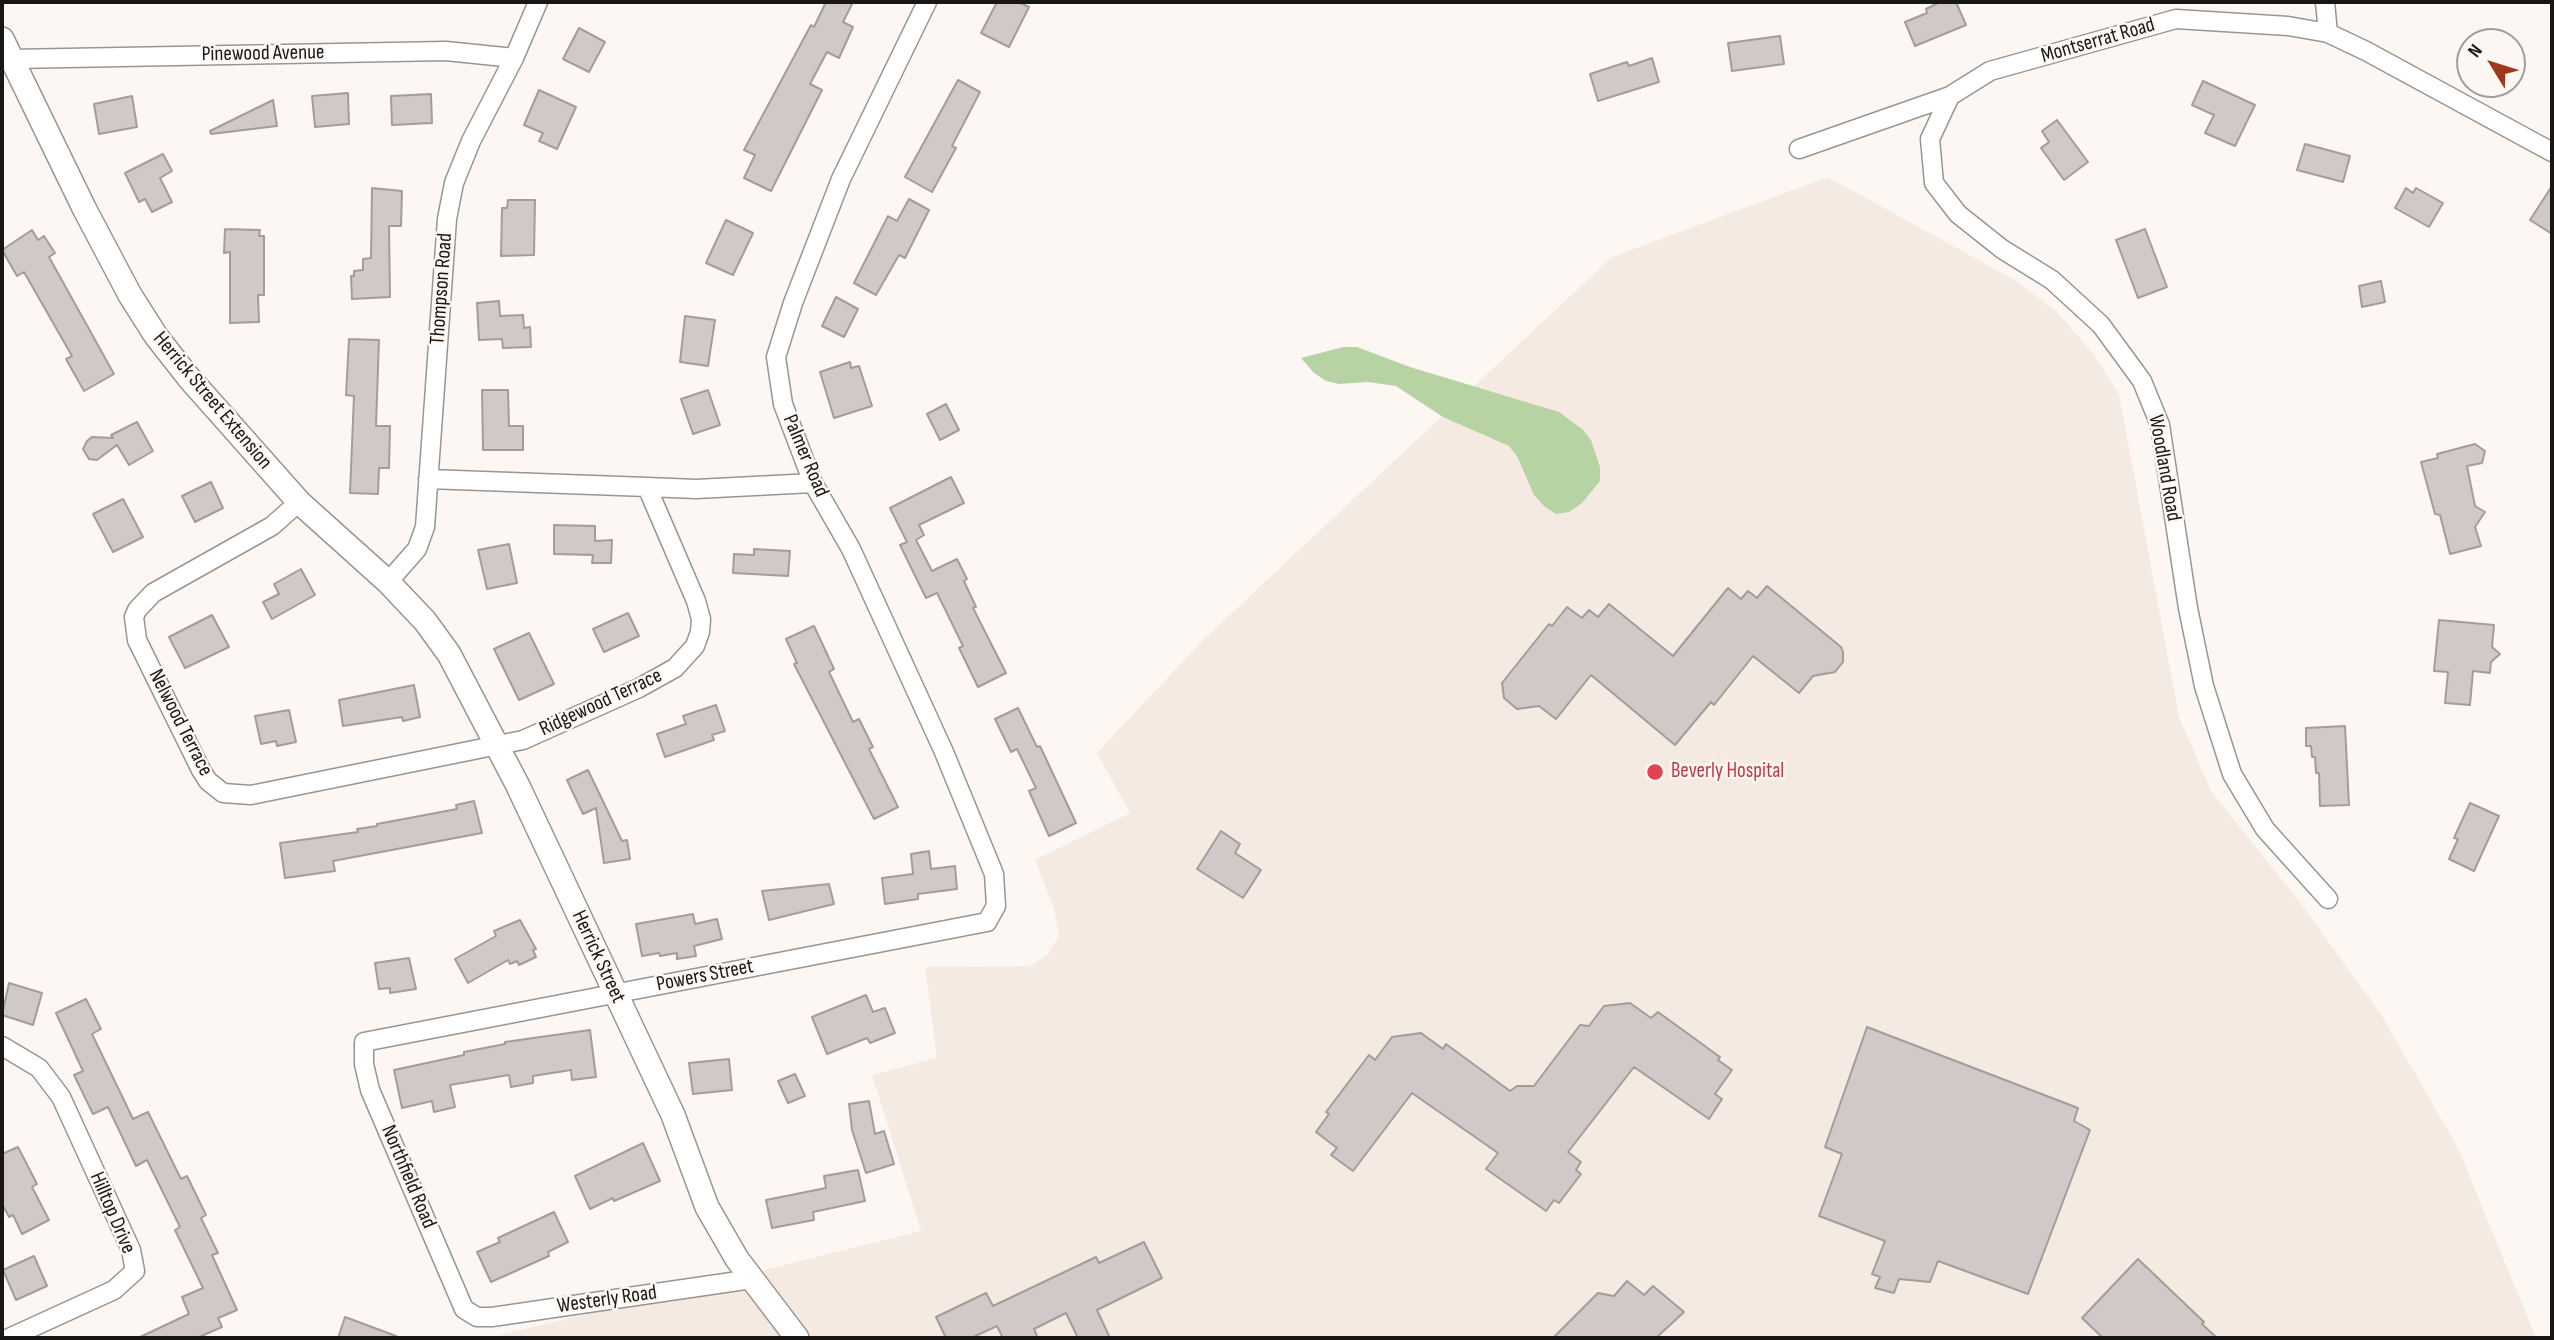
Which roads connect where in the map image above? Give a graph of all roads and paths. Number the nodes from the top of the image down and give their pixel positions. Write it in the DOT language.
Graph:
graph roads {
  1 [pos="538,2"];
  2 [pos="927,2"];
  3 [pos="2325,2"];
  4 [pos="2328,33"];
  5 [pos="7,49"];
  6 [pos="514,58"];
  7 [pos="1950,96"];
  8 [pos="1799,149"];
  9 [pos="2552,152"];
  10 [pos="428,479"];
  11 [pos="813,483"];
  12 [pos="648,487"];
  13 [pos="299,502"];
  14 [pos="388,582"];
  15 [pos="496,745"];
  16 [pos="2328,899"];
  17 [pos="996,906"];
  18 [pos="616,993"];
  19 [pos="364,1042"];
  20 [pos="2,1046"];
  21 [pos="752,1279"];
  22 [pos="464,1309"];
  23 [pos="9,1338"];
  24 [pos="797,1338"];
  1 -- 6 [label="street, Thompson Road"];
  2 -- 11 [label="street, Palmer Road"];
  3 -- 4 [label="street"];
  4 -- 7 [label="street, Montserrat Road"];
  4 -- 9 [label="street, Montserrat Road"];
  5 -- 6 [label="street, Pinewood Avenue"];
  5 -- 13 [label="street, Herrick Street Extension"];
  6 -- 10 [label="street, Thompson Road"];
  7 -- 8 [label="street, Montserrat Road"];
  7 -- 16 [label="street, Woodland Road"];
  10 -- 12 [label="street"];
  10 -- 14 [label="street, Thompson Road"];
  11 -- 12 [label="street"];
  11 -- 17 [label="street, Palmer Road"];
  12 -- 15 [label="street, Ridgewood Terrace"];
  13 -- 14 [label="street, Herrick Street Extension"];
  13 -- 15 [label="street, Nelwood Terrace"];
  14 -- 15 [label="street, Herrick Street"];
  15 -- 18 [label="street, Herrick Street"];
  17 -- 18 [label="street, Powers Street"];
  18 -- 19 [label="street, Powers Street"];
  18 -- 21 [label="street, Herrick Street"];
  19 -- 22 [label="street, Northfield Road"];
  20 -- 23 [label="street, Hilltop Drive"];
  21 -- 22 [label="street, Westerly Road"];
  21 -- 24 [label="street, Herrick Street"];
}
